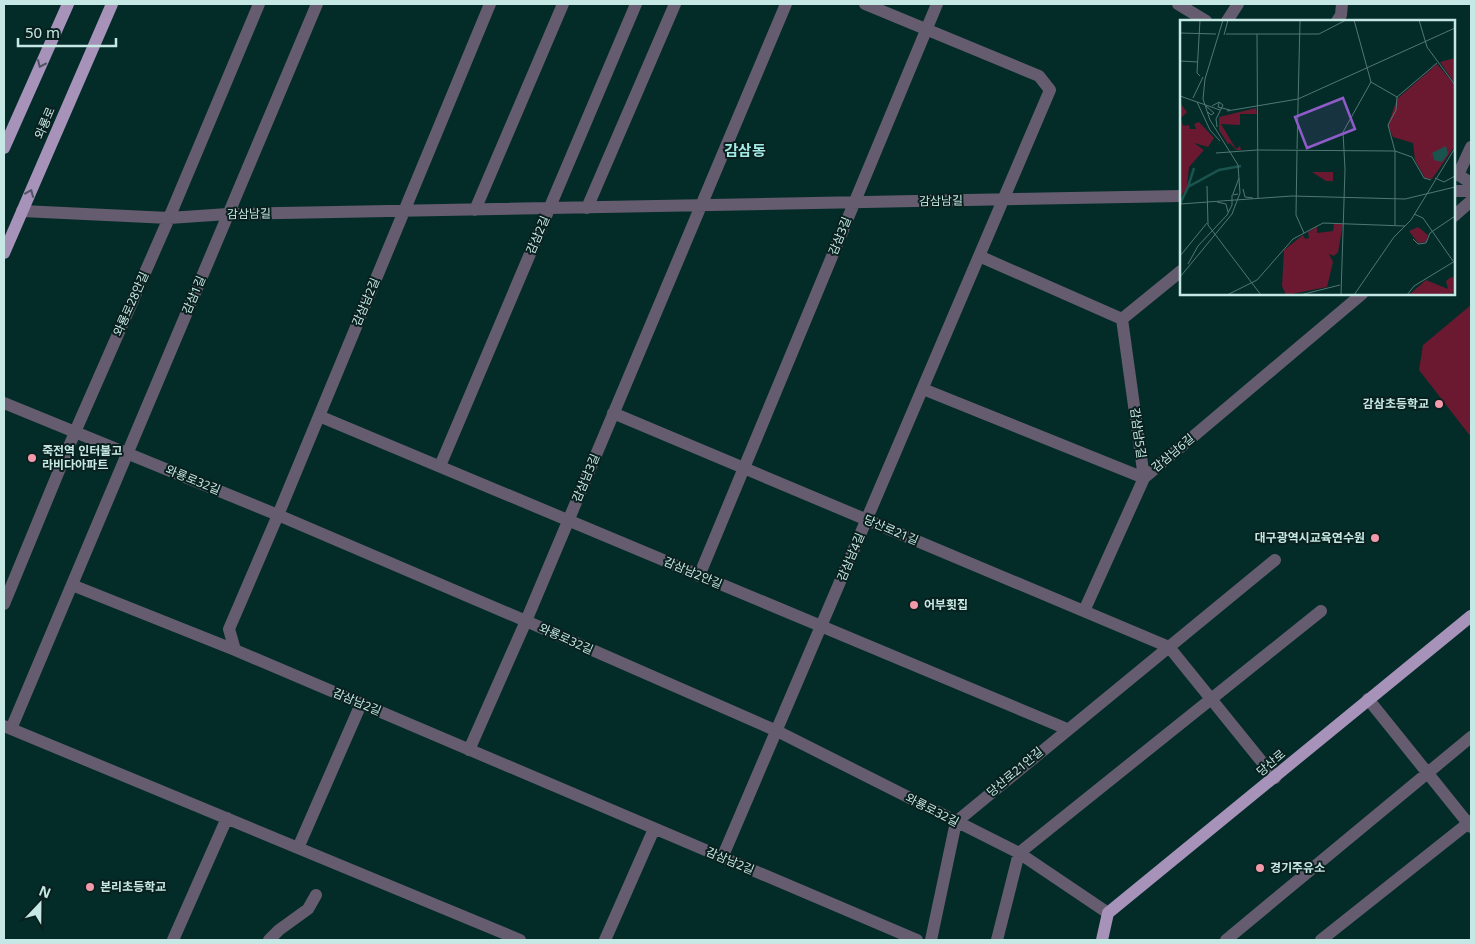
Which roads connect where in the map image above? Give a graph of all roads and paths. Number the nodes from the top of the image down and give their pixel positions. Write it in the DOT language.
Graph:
graph roads {
  1 [pos="68,4"];
  2 [pos="112,4"];
  3 [pos="259,4"];
  4 [pos="317,4"];
  5 [pos="490,4"];
  6 [pos="563,4"];
  7 [pos="636,4"];
  8 [pos="675,4"];
  9 [pos="786,4"];
  10 [pos="865,4"];
  11 [pos="937,4"];
  12 [pos="1178,4"];
  13 [pos="1238,4"];
  14 [pos="1342,4"];
  15 [pos="1204,20"];
  16 [pos="1228,20"];
  17 [pos="1338,20"];
  18 [pos="926,29"];
  19 [pos="1471,147"];
  20 [pos="4,148"];
  21 [pos="1456,174"];
  22 [pos="1471,183"];
  23 [pos="1455,191"];
  24 [pos="1471,191"];
  25 [pos="1180,196"];
  26 [pos="1004,200"];
  27 [pos="1471,201"];
  28 [pos="854,203"];
  29 [pos="701,206"];
  30 [pos="550,208"];
  31 [pos="587,208"];
  32 [pos="475,210"];
  33 [pos="22,211"];
  34 [pos="404,211"];
  35 [pos="228,214"];
  36 [pos="1455,215"];
  37 [pos="169,218"];
  38 [pos="4,253"];
  39 [pos="979,256"];
  40 [pos="1180,272"];
  41 [pos="1361,295"];
  42 [pos="1122,319"];
  43 [pos="923,389"];
  44 [pos="4,403"];
  45 [pos="613,413"];
  46 [pos="319,416"];
  47 [pos="75,432"];
  48 [pos="127,454"];
  49 [pos="440,466"];
  50 [pos="744,468"];
  51 [pos="1144,478"];
  52 [pos="278,515"];
  53 [pos="568,520"];
  54 [pos="867,520"];
  55 [pos="1275,560"];
  56 [pos="699,576"];
  57 [pos="72,585"];
  58 [pos="4,604"];
  59 [pos="1084,611"];
  60 [pos="1322,611"];
  61 [pos="1471,616"];
  62 [pos="526,621"];
  63 [pos="821,627"];
  64 [pos="1169,647"];
  65 [pos="235,650"];
  66 [pos="1211,699"];
  67 [pos="1368,699"];
  68 [pos="361,704"];
  69 [pos="7,728"];
  70 [pos="1067,729"];
  71 [pos="777,731"];
  72 [pos="1471,737"];
  73 [pos="469,750"];
  74 [pos="1428,773"];
  75 [pos="1275,778"];
  76 [pos="227,818"];
  77 [pos="956,822"];
  78 [pos="1470,824"];
  79 [pos="654,829"];
  80 [pos="298,848"];
  81 [pos="1018,854"];
  82 [pos="722,858"];
  83 [pos="316,895"];
  84 [pos="1108,914"];
  85 [pos="173,940"];
  86 [pos="269,940"];
  87 [pos="520,940"];
  88 [pos="605,940"];
  89 [pos="917,940"];
  90 [pos="931,940"];
  91 [pos="997,940"];
  92 [pos="1102,940"];
  93 [pos="1226,940"];
  94 [pos="1321,940"];
  1 -- 20 [label="main road, one-way"];
  33 -- 2 [label="main road, 와룡로, one-way"];
  3 -- 37 [label="street, 와룡로28안길"];
  4 -- 35 [label="street, 감삼1길"];
  5 -- 34 [label="street, 감삼남2길"];
  6 -- 32 [label="street"];
  7 -- 30 [label="street, 감삼2길"];
  8 -- 31 [label="street"];
  9 -- 29 [label="street"];
  10 -- 18 [label="street"];
  11 -- 18 [label="street, 감삼3길"];
  12 -- 15 [label="street"];
  13 -- 16 [label="street"];
  14 -- 17 [label="street"];
  18 -- 26 [label="street, 감삼남4길"];
  18 -- 28 [label="street, 감삼3길"];
  19 -- 21 [label="street"];
  21 -- 22 [label="street"];
  23 -- 24 [label="street"];
  25 -- 26 [label="street, 감삼남길"];
  26 -- 28 [label="street, 감삼남길"];
  26 -- 39 [label="street, 감삼남4길"];
  27 -- 36 [label="street"];
  28 -- 29 [label="street, 감삼남길"];
  28 -- 50 [label="street, 감삼3길"];
  29 -- 31 [label="street, 감삼남길"];
  29 -- 45 [label="street, 감삼남3길"];
  30 -- 31 [label="street, 감삼남길"];
  30 -- 32 [label="street, 감삼남길"];
  30 -- 49 [label="street, 감삼2길"];
  32 -- 34 [label="street, 감삼남길"];
  33 -- 37 [label="street, 감삼남길"];
  33 -- 38 [label="main road, 와룡로"];
  34 -- 35 [label="street, 감삼남길"];
  34 -- 46 [label="street, 감삼남2길"];
  35 -- 37 [label="street, 감삼남길"];
  35 -- 48 [label="street, 감삼1길"];
  37 -- 47 [label="street, 와룡로28안길"];
  39 -- 42 [label="street"];
  39 -- 43 [label="street, 감삼남4길"];
  40 -- 42 [label="street"];
  41 -- 51 [label="street, 감삼남6길"];
  42 -- 51 [label="street, 감삼남5길"];
  43 -- 51 [label="street, 감삼남6길"];
  43 -- 54 [label="street, 감삼남4길"];
  44 -- 47 [label="street, 와룡로32길"];
  45 -- 50 [label="street, 당산로21길"];
  45 -- 53 [label="street, 감삼남3길"];
  46 -- 49 [label="street, 감삼남2안길"];
  46 -- 52 [label="street, 감삼남2길"];
  47 -- 48 [label="street, 와룡로32길"];
  47 -- 58 [label="street, 와룡로28안길"];
  48 -- 52 [label="street, 와룡로32길"];
  48 -- 57 [label="street, 감삼1길"];
  49 -- 53 [label="street, 감삼남2안길"];
  50 -- 54 [label="street, 당산로21길"];
  50 -- 56 [label="street, 감삼3길"];
  51 -- 59 [label="street"];
  52 -- 62 [label="street, 와룡로32길"];
  52 -- 65 [label="street, 감삼남2길"];
  53 -- 56 [label="street, 감삼남2안길"];
  53 -- 62 [label="street, 감삼남3길"];
  54 -- 59 [label="street, 당산로21길"];
  54 -- 63 [label="street, 감삼남4길"];
  55 -- 64 [label="street"];
  56 -- 63 [label="street, 감삼남2안길"];
  57 -- 65 [label="street"];
  57 -- 69 [label="street, 감삼1길"];
  59 -- 64 [label="street, 당산로21길"];
  60 -- 66 [label="street"];
  61 -- 67 [label="main road, 당산로"];
  62 -- 71 [label="street, 와룡로32길"];
  62 -- 73 [label="street, 감삼남3길"];
  63 -- 70 [label="street, 감삼남2안길"];
  63 -- 71 [label="street, 감삼남4길"];
  64 -- 66 [label="street, 당산로21길"];
  64 -- 70 [label="street, 당산로21안길"];
  65 -- 68 [label="street, 감삼남2길"];
  66 -- 75 [label="street, 당산로21길"];
  66 -- 81 [label="street"];
  67 -- 74 [label="street"];
  67 -- 75 [label="main road, 당산로"];
  68 -- 73 [label="street, 감삼남2길"];
  68 -- 80 [label="street"];
  69 -- 76 [label="street"];
  70 -- 77 [label="street, 당산로21안길"];
  71 -- 77 [label="street, 와룡로32길"];
  71 -- 82 [label="street, 감삼남4길"];
  72 -- 74 [label="street"];
  73 -- 79 [label="street, 감삼남2길"];
  74 -- 78 [label="street"];
  74 -- 93 [label="street"];
  75 -- 84 [label="main road, 당산로"];
  76 -- 80 [label="street"];
  76 -- 85 [label="street"];
  77 -- 81 [label="street, 와룡로32길"];
  77 -- 90 [label="street"];
  78 -- 94 [label="street"];
  79 -- 82 [label="street, 감삼남2길"];
  79 -- 88 [label="street"];
  80 -- 87 [label="street"];
  81 -- 84 [label="street, 와룡로32길"];
  81 -- 91 [label="street"];
  82 -- 89 [label="street, 감삼남2길"];
  83 -- 86 [label="street"];
  84 -- 92 [label="main road"];
}
